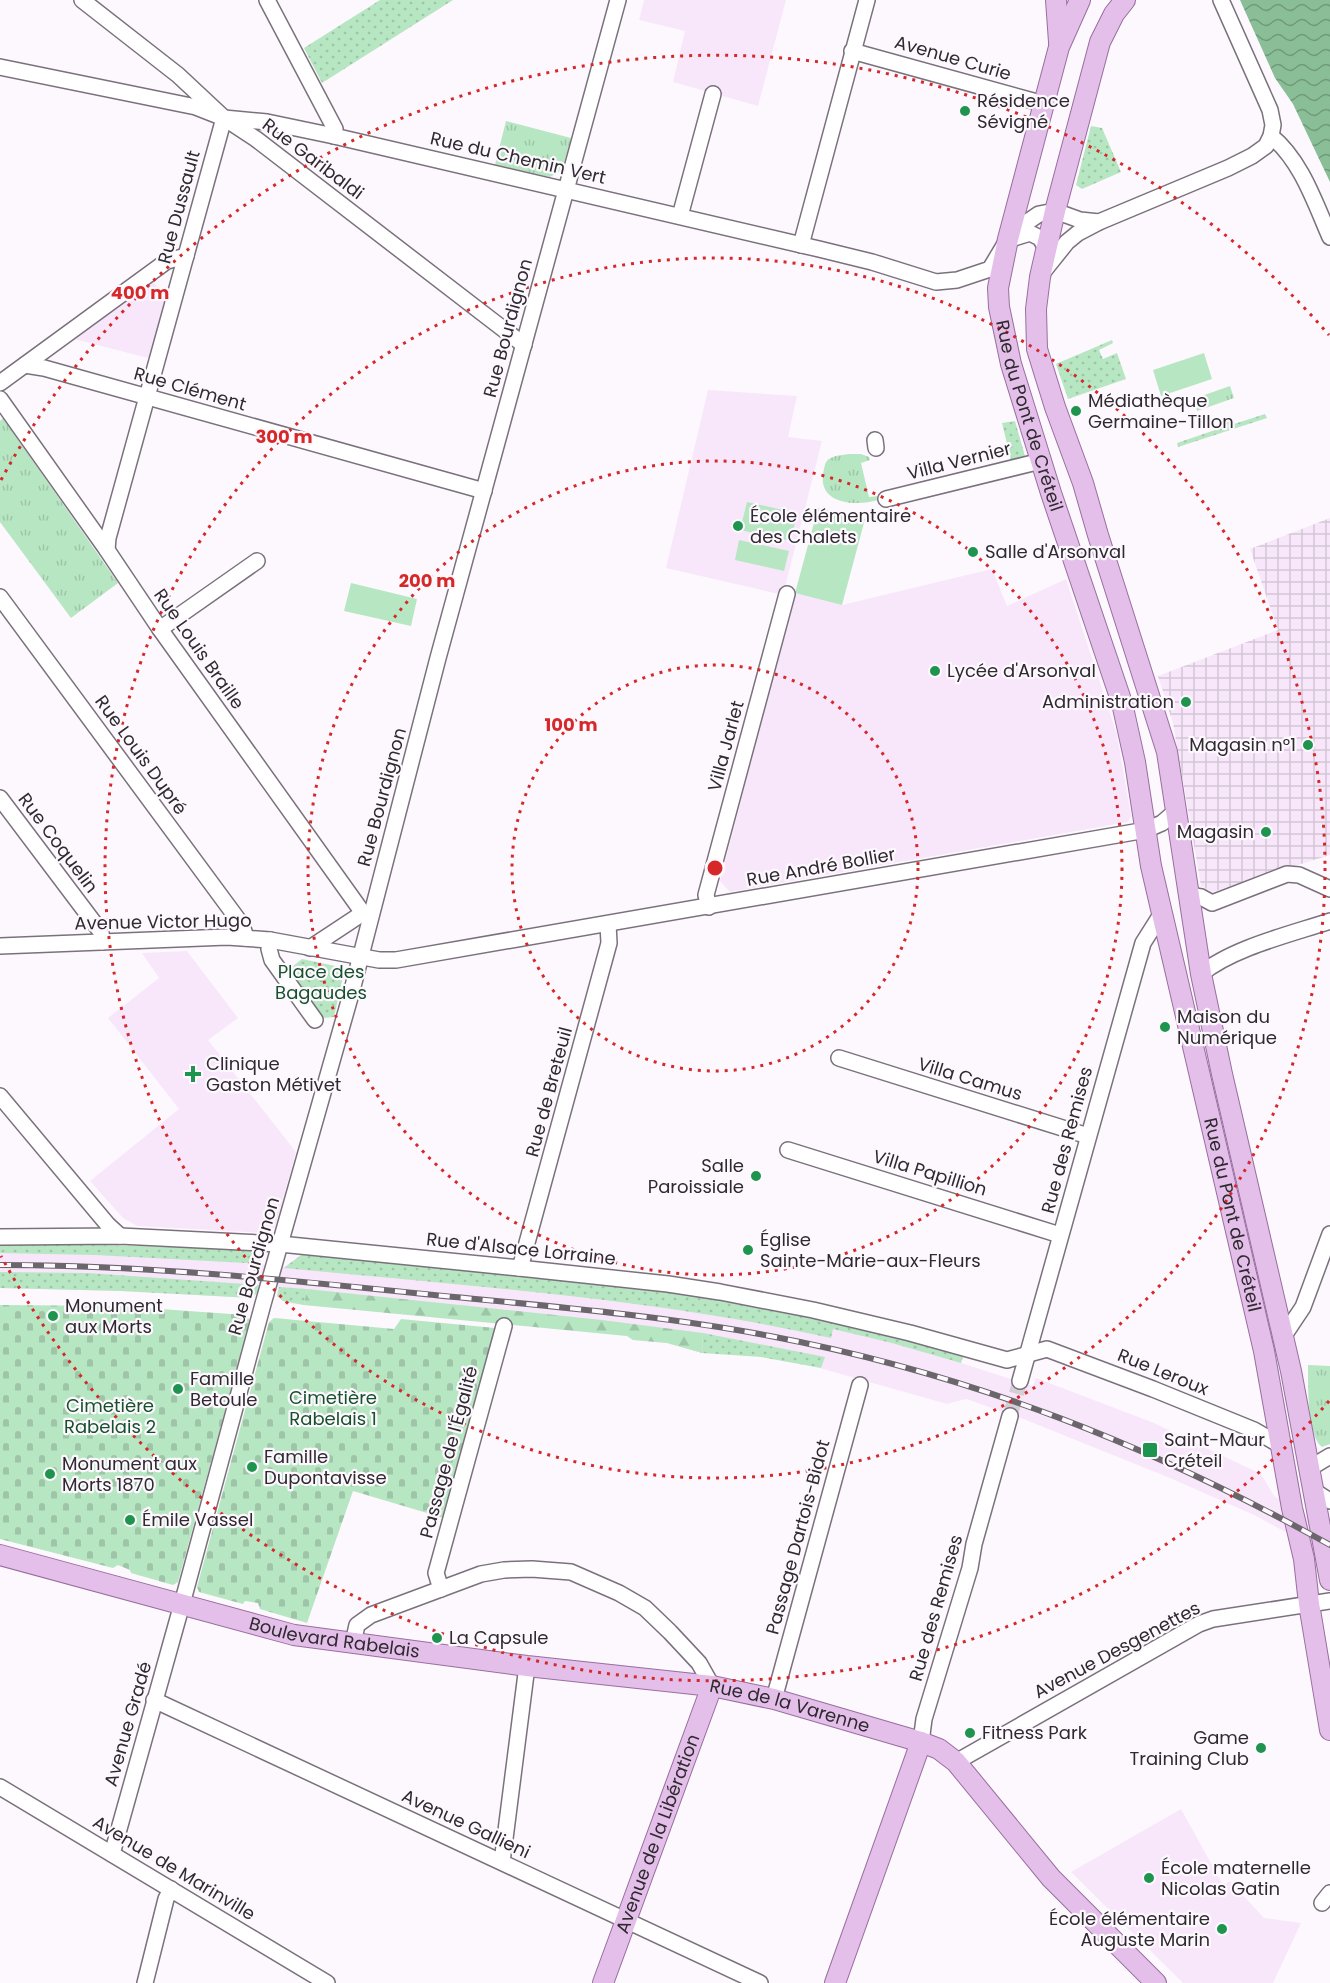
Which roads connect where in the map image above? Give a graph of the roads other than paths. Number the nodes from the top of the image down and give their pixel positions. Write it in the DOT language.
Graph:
graph roads {
  1 [pos="82,0"];
  2 [pos="267,0"];
  3 [pos="618,0"];
  4 [pos="867,0"];
  5 [pos="1056,0"];
  6 [pos="1080,0"];
  7 [pos="1125,0"];
  8 [pos="1221,0"];
  9 [pos="1059,47"];
  10 [pos="852,51"];
  11 [pos="0,67"];
  12 [pos="713,94"];
  13 [pos="1044,104"];
  14 [pos="224,118"];
  15 [pos="334,136"];
  16 [pos="1271,136"];
  17 [pos="566,189"];
  18 [pos="1055,211"];
  19 [pos="680,216"];
  20 [pos="1099,222"];
  21 [pos="1330,237"];
  22 [pos="1008,239"];
  23 [pos="801,244"];
  24 [pos="1046,248"];
  25 [pos="186,256"];
  26 [pos="1040,277"];
  27 [pos="524,345"];
  28 [pos="25,365"];
  29 [pos="0,383"];
  30 [pos="147,398"];
  31 [pos="0,399"];
  32 [pos="1041,461"];
  33 [pos="483,491"];
  34 [pos="886,499"];
  35 [pos="107,550"];
  36 [pos="256,561"];
  37 [pos="788,594"];
  38 [pos="0,597"];
  39 [pos="160,629"];
  40 [pos="0,798"];
  41 [pos="1176,811"];
  42 [pos="1146,830"];
  43 [pos="1330,889"];
  44 [pos="1189,895"];
  45 [pos="709,907"];
  46 [pos="1162,913"];
  47 [pos="367,914"];
  48 [pos="1330,921"];
  49 [pos="608,924"];
  50 [pos="246,938"];
  51 [pos="270,940"];
  52 [pos="102,942"];
  53 [pos="0,946"];
  54 [pos="310,948"];
  55 [pos="361,957"];
  56 [pos="1201,974"];
  57 [pos="315,1020"];
  58 [pos="839,1058"];
  59 [pos="0,1096"];
  60 [pos="1088,1136"];
  61 [pos="788,1150"];
  62 [pos="1330,1234"];
  63 [pos="1060,1235"];
  64 [pos="120,1236"];
  65 [pos="0,1237"];
  66 [pos="280,1244"];
  67 [pos="519,1268"];
  68 [pos="504,1326"];
  69 [pos="1283,1337"];
  70 [pos="1028,1354"];
  71 [pos="1020,1381"];
  72 [pos="860,1385"];
  73 [pos="1299,1413"];
  74 [pos="1010,1416"];
  75 [pos="1276,1418"];
  76 [pos="1280,1444"];
  77 [pos="1330,1456"];
  78 [pos="1284,1466"];
  79 [pos="1310,1468"];
  80 [pos="1322,1496"];
  81 [pos="0,1555"];
  82 [pos="1330,1580"];
  83 [pos="441,1589"];
  84 [pos="1330,1601"];
  85 [pos="182,1604"];
  86 [pos="1309,1604"];
  87 [pos="352,1643"];
  88 [pos="527,1666"];
  89 [pos="711,1686"];
  90 [pos="774,1699"];
  91 [pos="154,1700"];
  92 [pos="1330,1730"];
  93 [pos="921,1742"];
  94 [pos="956,1762"];
  95 [pos="0,1787"];
  96 [pos="112,1854"];
  97 [pos="502,1862"];
  98 [pos="171,1888"];
  99 [pos="625,1920"];
  100 [pos="145,1983"];
  101 [pos="327,1983"];
  102 [pos="603,1983"];
  103 [pos="760,1983"];
  104 [pos="835,1983"];
  105 [pos="1156,1983"];
  1 -- 14 [label="street, Rue Garibaldi"];
  2 -- 15 [label="street"];
  3 -- 17 [label="street, Rue Bourdignon"];
  4 -- 10 [label="street"];
  5 -- 9 [label="main road"];
  6 -- 9 [label="main road, Rue du Pont de Créteil"];
  7 -- 18 [label="main road, Rue du Pont de Créteil"];
  8 -- 16 [label="street"];
  9 -- 13 [label="main road, Rue du Pont de Créteil"];
  10 -- 13 [label="street, Avenue Curie"];
  10 -- 23 [label="street"];
  11 -- 14 [label="street, Rue du Chemin Vert"];
  12 -- 19 [label="street"];
  13 -- 22 [label="main road, Rue du Pont de Créteil"];
  14 -- 15 [label="street, Rue du Chemin Vert"];
  14 -- 25 [label="street, Rue Dussault"];
  14 -- 27 [label="street, Rue Garibaldi"];
  15 -- 17 [label="street, Rue du Chemin Vert"];
  16 -- 20 [label="street"];
  16 -- 21 [label="street"];
  17 -- 19 [label="street, Rue du Chemin Vert"];
  17 -- 27 [label="street, Rue Bourdignon"];
  18 -- 20 [label="street"];
  18 -- 22 [label="street, Rue du Chemin Vert"];
  18 -- 24 [label="main road, Rue du Pont de Créteil"];
  19 -- 23 [label="street, Rue du Chemin Vert"];
  20 -- 26 [label="street"];
  22 -- 23 [label="street, Rue du Chemin Vert"];
  22 -- 24 [label="street"];
  22 -- 32 [label="main road, Rue du Pont de Créteil"];
  24 -- 26 [label="main road, Rue du Pont de Créteil"];
  25 -- 28 [label="street"];
  25 -- 30 [label="street, Rue Dussault"];
  26 -- 41 [label="main road, Rue du Pont de Créteil"];
  27 -- 33 [label="street, Rue Bourdignon"];
  28 -- 29 [label="street"];
  28 -- 30 [label="street, Rue Clément"];
  30 -- 33 [label="street, Rue Clément"];
  30 -- 35 [label="street, Rue Dussault"];
  31 -- 35 [label="street, Rue Louis Braille"];
  32 -- 34 [label="street, Villa Vernier"];
  32 -- 42 [label="main road, Rue du Pont de Créteil"];
  33 -- 47 [label="street, Rue Bourdignon"];
  35 -- 39 [label="street, Rue Louis Braille"];
  36 -- 39 [label="street"];
  37 -- 45 [label="street, Villa Jarlet"];
  38 -- 50 [label="street, Rue Louis Dupré"];
  39 -- 47 [label="street, Rue Louis Braille"];
  40 -- 52 [label="street, Rue Coquelin"];
  41 -- 42 [label="street"];
  41 -- 44 [label="main road, Rue du Pont de Créteil"];
  42 -- 45 [label="street, Rue André Bollier"];
  42 -- 46 [label="main road, Rue du Pont de Créteil"];
  43 -- 44 [label="street"];
  44 -- 56 [label="main road, Rue du Pont de Créteil"];
  45 -- 49 [label="street, Rue André Bollier"];
  46 -- 60 [label="street, Rue des Remises"];
  46 -- 75 [label="main road, Rue du Pont de Créteil"];
  47 -- 54 [label="street"];
  47 -- 55 [label="street, Rue Bourdignon"];
  48 -- 56 [label="street"];
  49 -- 55 [label="street, Rue André Bollier"];
  49 -- 67 [label="street, Rue de Breteuil"];
  50 -- 51 [label="street, Avenue Victor Hugo"];
  50 -- 52 [label="street, Avenue Victor Hugo"];
  51 -- 54 [label="street, Avenue Victor Hugo"];
  51 -- 57 [label="street"];
  52 -- 53 [label="street, Avenue Victor Hugo"];
  54 -- 55 [label="street, Avenue Victor Hugo"];
  55 -- 66 [label="street, Rue Bourdignon"];
  56 -- 69 [label="main road, Rue du Pont de Créteil"];
  58 -- 60 [label="street, Villa Camus"];
  59 -- 64 [label="street"];
  60 -- 63 [label="street, Rue des Remises"];
  61 -- 63 [label="street, Villa Papillion"];
  62 -- 69 [label="street"];
  63 -- 70 [label="street, Rue des Remises"];
  64 -- 65 [label="street, Rue d'Alsace Lorraine"];
  64 -- 66 [label="street, Rue d'Alsace Lorraine"];
  66 -- 67 [label="street, Rue d'Alsace Lorraine"];
  66 -- 85 [label="street, Rue Bourdignon"];
  67 -- 70 [label="street, Rue d'Alsace Lorraine"];
  68 -- 83 [label="street, Passage de l'Égalité"];
  69 -- 73 [label="main road, Rue du Pont de Créteil"];
  70 -- 71 [label="street, Rue des Remises"];
  70 -- 76 [label="street, Rue Leroux"];
  72 -- 90 [label="street, Passage Dartois-Bidot"];
  73 -- 75 [label="main road"];
  73 -- 79 [label="main road, Rue du Pont de Créteil"];
  74 -- 93 [label="street, Rue des Remises"];
  75 -- 76 [label="main road, Rue du Pont de Créteil"];
  76 -- 78 [label="main road, Rue du Pont de Créteil"];
  76 -- 79 [label="main road"];
  77 -- 79 [label="street"];
  78 -- 80 [label="main road"];
  78 -- 86 [label="main road, Rue du Pont de Créteil"];
  79 -- 80 [label="main road, Rue du Pont de Créteil"];
  80 -- 82 [label="main road, Rue du Pont de Créteil"];
  81 -- 85 [label="main road, Boulevard Rabelais"];
  83 -- 87 [label="street, Rue de la Varenne"];
  83 -- 89 [label="street, Rue de la Varenne"];
  84 -- 86 [label="street"];
  85 -- 87 [label="main road, Boulevard Rabelais"];
  85 -- 91 [label="street, Avenue Gradé"];
  86 -- 92 [label="main road, Rue du Pont de Créteil"];
  86 -- 94 [label="street, Avenue Desgenettes"];
  87 -- 88 [label="main road, Boulevard Rabelais"];
  88 -- 89 [label="main road, Boulevard Rabelais"];
  88 -- 97 [label="street"];
  89 -- 90 [label="main road, Rue de la Varenne"];
  89 -- 99 [label="main road, Avenue de la Libération"];
  90 -- 93 [label="main road, Rue de la Varenne"];
  91 -- 96 [label="street, Avenue Gradé"];
  91 -- 97 [label="street, Avenue Gallieni"];
  93 -- 94 [label="main road, Rue de la Varenne"];
  93 -- 104 [label="main road"];
  94 -- 105 [label="main road, Rue de la Varenne"];
  95 -- 96 [label="street, Avenue de Marinville"];
  96 -- 98 [label="street, Avenue de Marinville"];
  97 -- 99 [label="street, Avenue Gallieni"];
  98 -- 100 [label="street"];
  98 -- 101 [label="street, Avenue de Marinville"];
  99 -- 102 [label="main road, Avenue de la Libération"];
  99 -- 103 [label="street, Avenue Gallieni"];
}
